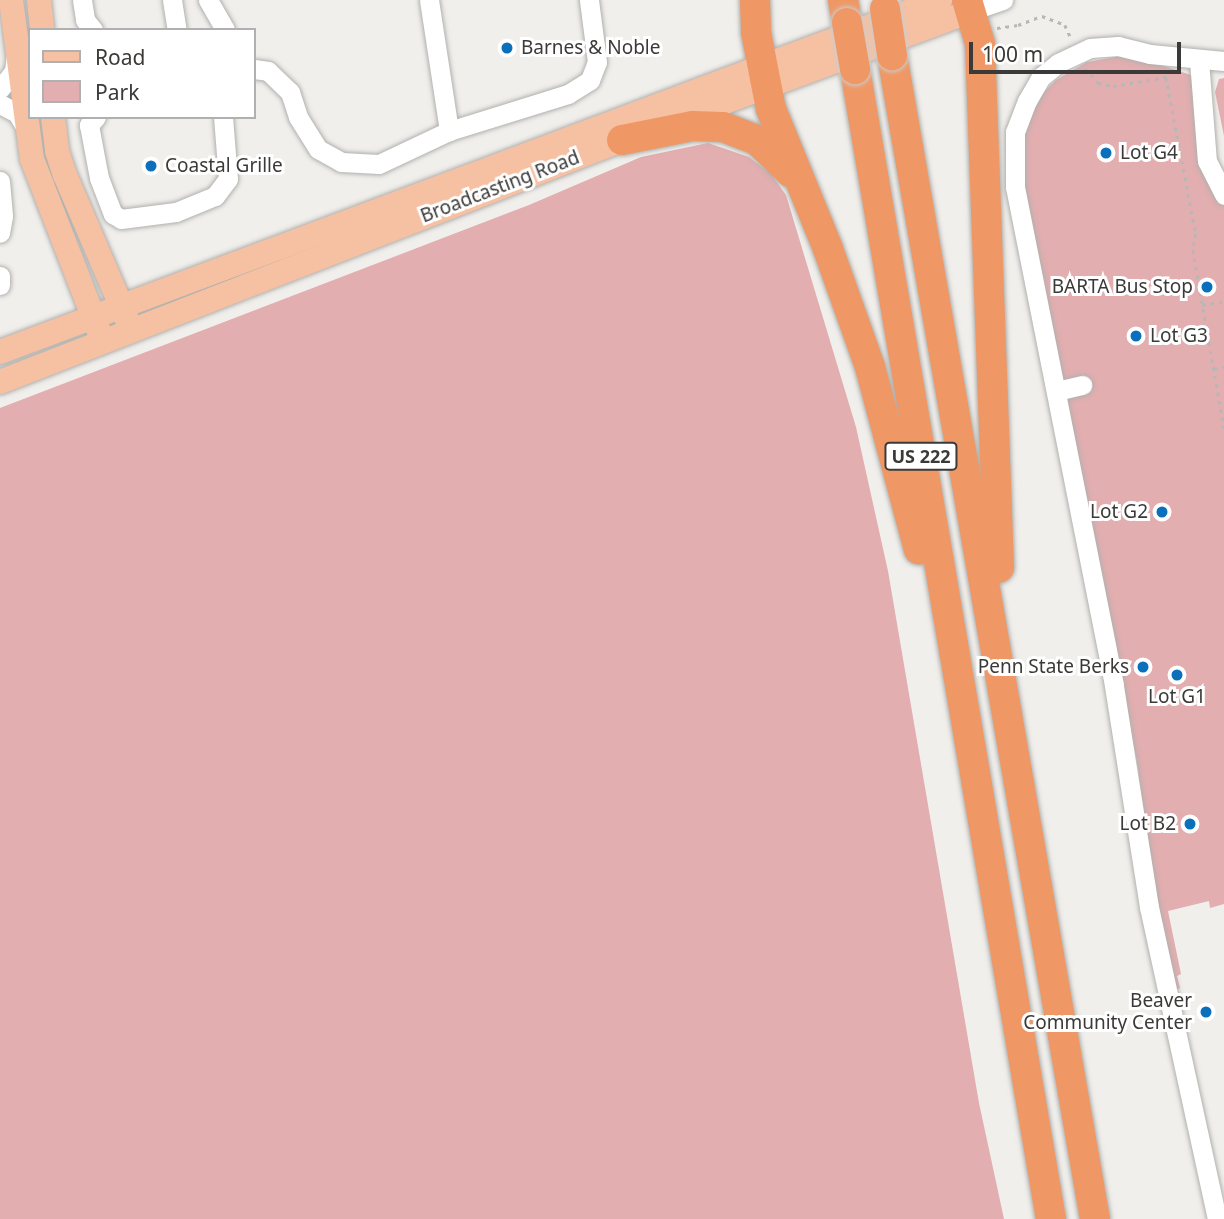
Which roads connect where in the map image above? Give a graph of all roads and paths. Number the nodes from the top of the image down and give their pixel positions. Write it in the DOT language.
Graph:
graph roads {
  1 [pos="11,0"];
  2 [pos="38,0"];
  3 [pos="82,0"];
  4 [pos="172,0"];
  5 [pos="208,0"];
  6 [pos="429,0"];
  7 [pos="589,0"];
  8 [pos="755,0"];
  9 [pos="940,0"];
  10 [pos="1003,0"];
  11 [pos="884,4"];
  12 [pos="845,12"];
  13 [pos="971,13"];
  14 [pos="42,28"];
  15 [pos="91,28"];
  16 [pos="177,28"];
  17 [pos="224,28"];
  18 [pos="17,47"];
  19 [pos="1224,47"];
  20 [pos="1078,53"];
  21 [pos="1199,60"];
  22 [pos="1224,61"];
  23 [pos="256,69"];
  24 [pos="764,76"];
  25 [pos="0,89"];
  26 [pos="0,104"];
  27 [pos="55,119"];
  28 [pos="94,119"];
  29 [pos="223,119"];
  30 [pos="29,131"];
  31 [pos="449,131"];
  32 [pos="622,140"];
  33 [pos="0,181"];
  34 [pos="804,192"];
  35 [pos="1224,195"];
  36 [pos="0,233"];
  37 [pos="0,276"];
  38 [pos="0,285"];
  39 [pos="1224,301"];
  40 [pos="1202,305"];
  41 [pos="121,306"];
  42 [pos="93,317"];
  43 [pos="131,331"];
  44 [pos="103,342"];
  45 [pos="0,352"];
  46 [pos="1224,367"];
  47 [pos="1214,369"];
  48 [pos="0,382"];
  49 [pos="1082,385"];
  50 [pos="1056,391"];
  51 [pos="1224,428"];
  52 [pos="1014,749"];
  53 [pos="987,843"];
  54 [pos="1051,1219"];
  55 [pos="1096,1219"];
  56 [pos="1217,1219"];
  1 -- 18 [label="main road"];
  2 -- 14 [label="main road"];
  3 -- 15 [label="street"];
  4 -- 16 [label="street"];
  5 -- 17 [label="street"];
  6 -- 31 [label="street"];
  7 -- 31 [label="street"];
  8 -- 24 [label="highway"];
  9 -- 24 [label="main road, Broadcasting Road"];
  10 -- 13 [label="street, Broadcasting Road"];
  11 -- 52 [label="highway, US 222, bridge"];
  12 -- 53 [label="highway, US 222, bridge"];
  13 -- 20 [label="path"];
  13 -- 24 [label="main road, Broadcasting Road"];
  13 -- 52 [label="highway"];
  18 -- 25 [label="street"];
  18 -- 30 [label="main road"];
  19 -- 21 [label="street"];
  20 -- 21 [label="street"];
  20 -- 40 [label="path"];
  20 -- 50 [label="street"];
  21 -- 22 [label="street"];
  21 -- 35 [label="street"];
  23 -- 31 [label="street"];
  24 -- 32 [label="main road, Broadcasting Road"];
  24 -- 34 [label="highway"];
  24 -- 41 [label="main road, Broadcasting Road"];
  26 -- 30 [label="street"];
  27 -- 41 [label="main road"];
  28 -- 29 [label="street"];
  30 -- 42 [label="main road"];
  32 -- 34 [label="highway"];
  32 -- 43 [label="main road, Broadcasting Road"];
  33 -- 36 [label="street"];
  34 -- 53 [label="highway"];
  37 -- 38 [label="street"];
  39 -- 40 [label="path"];
  40 -- 47 [label="path"];
  41 -- 42 [label="main road, Broadcasting Road"];
  41 -- 43 [label="main road"];
  42 -- 44 [label="main road"];
  42 -- 45 [label="main road, Broadcasting Road"];
  43 -- 44 [label="main road, Broadcasting Road"];
  44 -- 48 [label="main road, Broadcasting Road"];
  46 -- 47 [label="path"];
  47 -- 51 [label="path"];
  49 -- 50 [label="street"];
  50 -- 56 [label="street"];
  52 -- 55 [label="highway, US 222"];
  53 -- 54 [label="highway, US 222"];
}
